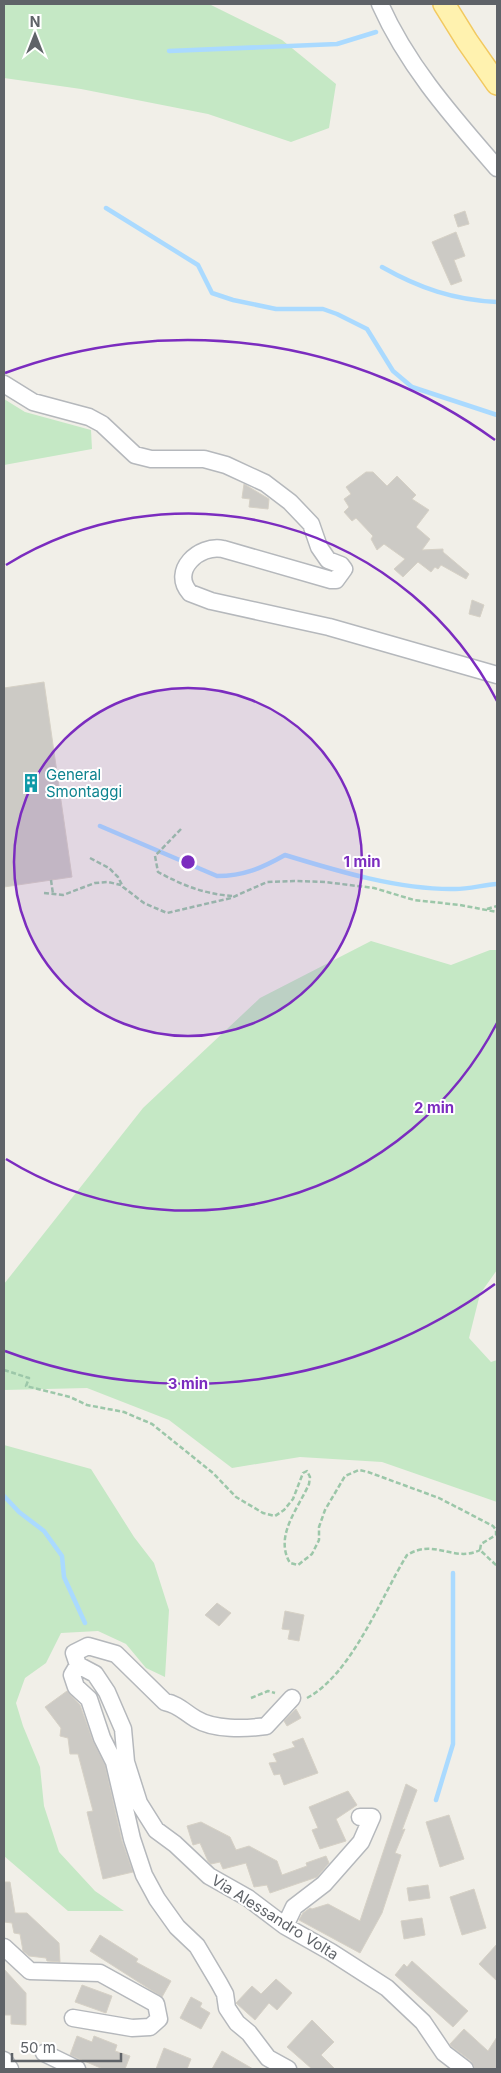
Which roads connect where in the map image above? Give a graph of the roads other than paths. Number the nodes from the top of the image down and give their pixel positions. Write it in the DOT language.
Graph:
graph roads {
  1 [pos="380,4"];
  2 [pos="444,4"];
  3 [pos="497,84"];
  4 [pos="497,168"];
  5 [pos="4,384"];
  6 [pos="497,675"];
  7 [pos="78,1665"];
  8 [pos="292,1698"];
  9 [pos="360,1817"];
  10 [pos="285,1926"];
  11 [pos="4,1947"];
  12 [pos="73,2018"];
  13 [pos="44,2053"];
  14 [pos="4,2060"];
  15 [pos="10,2069"];
  16 [pos="77,2069"];
  17 [pos="288,2069"];
  18 [pos="465,2069"];
  1 -- 4 [label="street"];
  2 -- 3 [label="main road"];
  5 -- 6 [label="street"];
  7 -- 8 [label="street"];
  7 -- 10 [label="street, Via Alessandro Volta"];
  7 -- 17 [label="street"];
  9 -- 10 [label="street"];
  10 -- 18 [label="street, Via Alessandro Volta"];
  11 -- 12 [label="street"];
  13 -- 16 [label="street"];
  14 -- 15 [label="street"];
}
